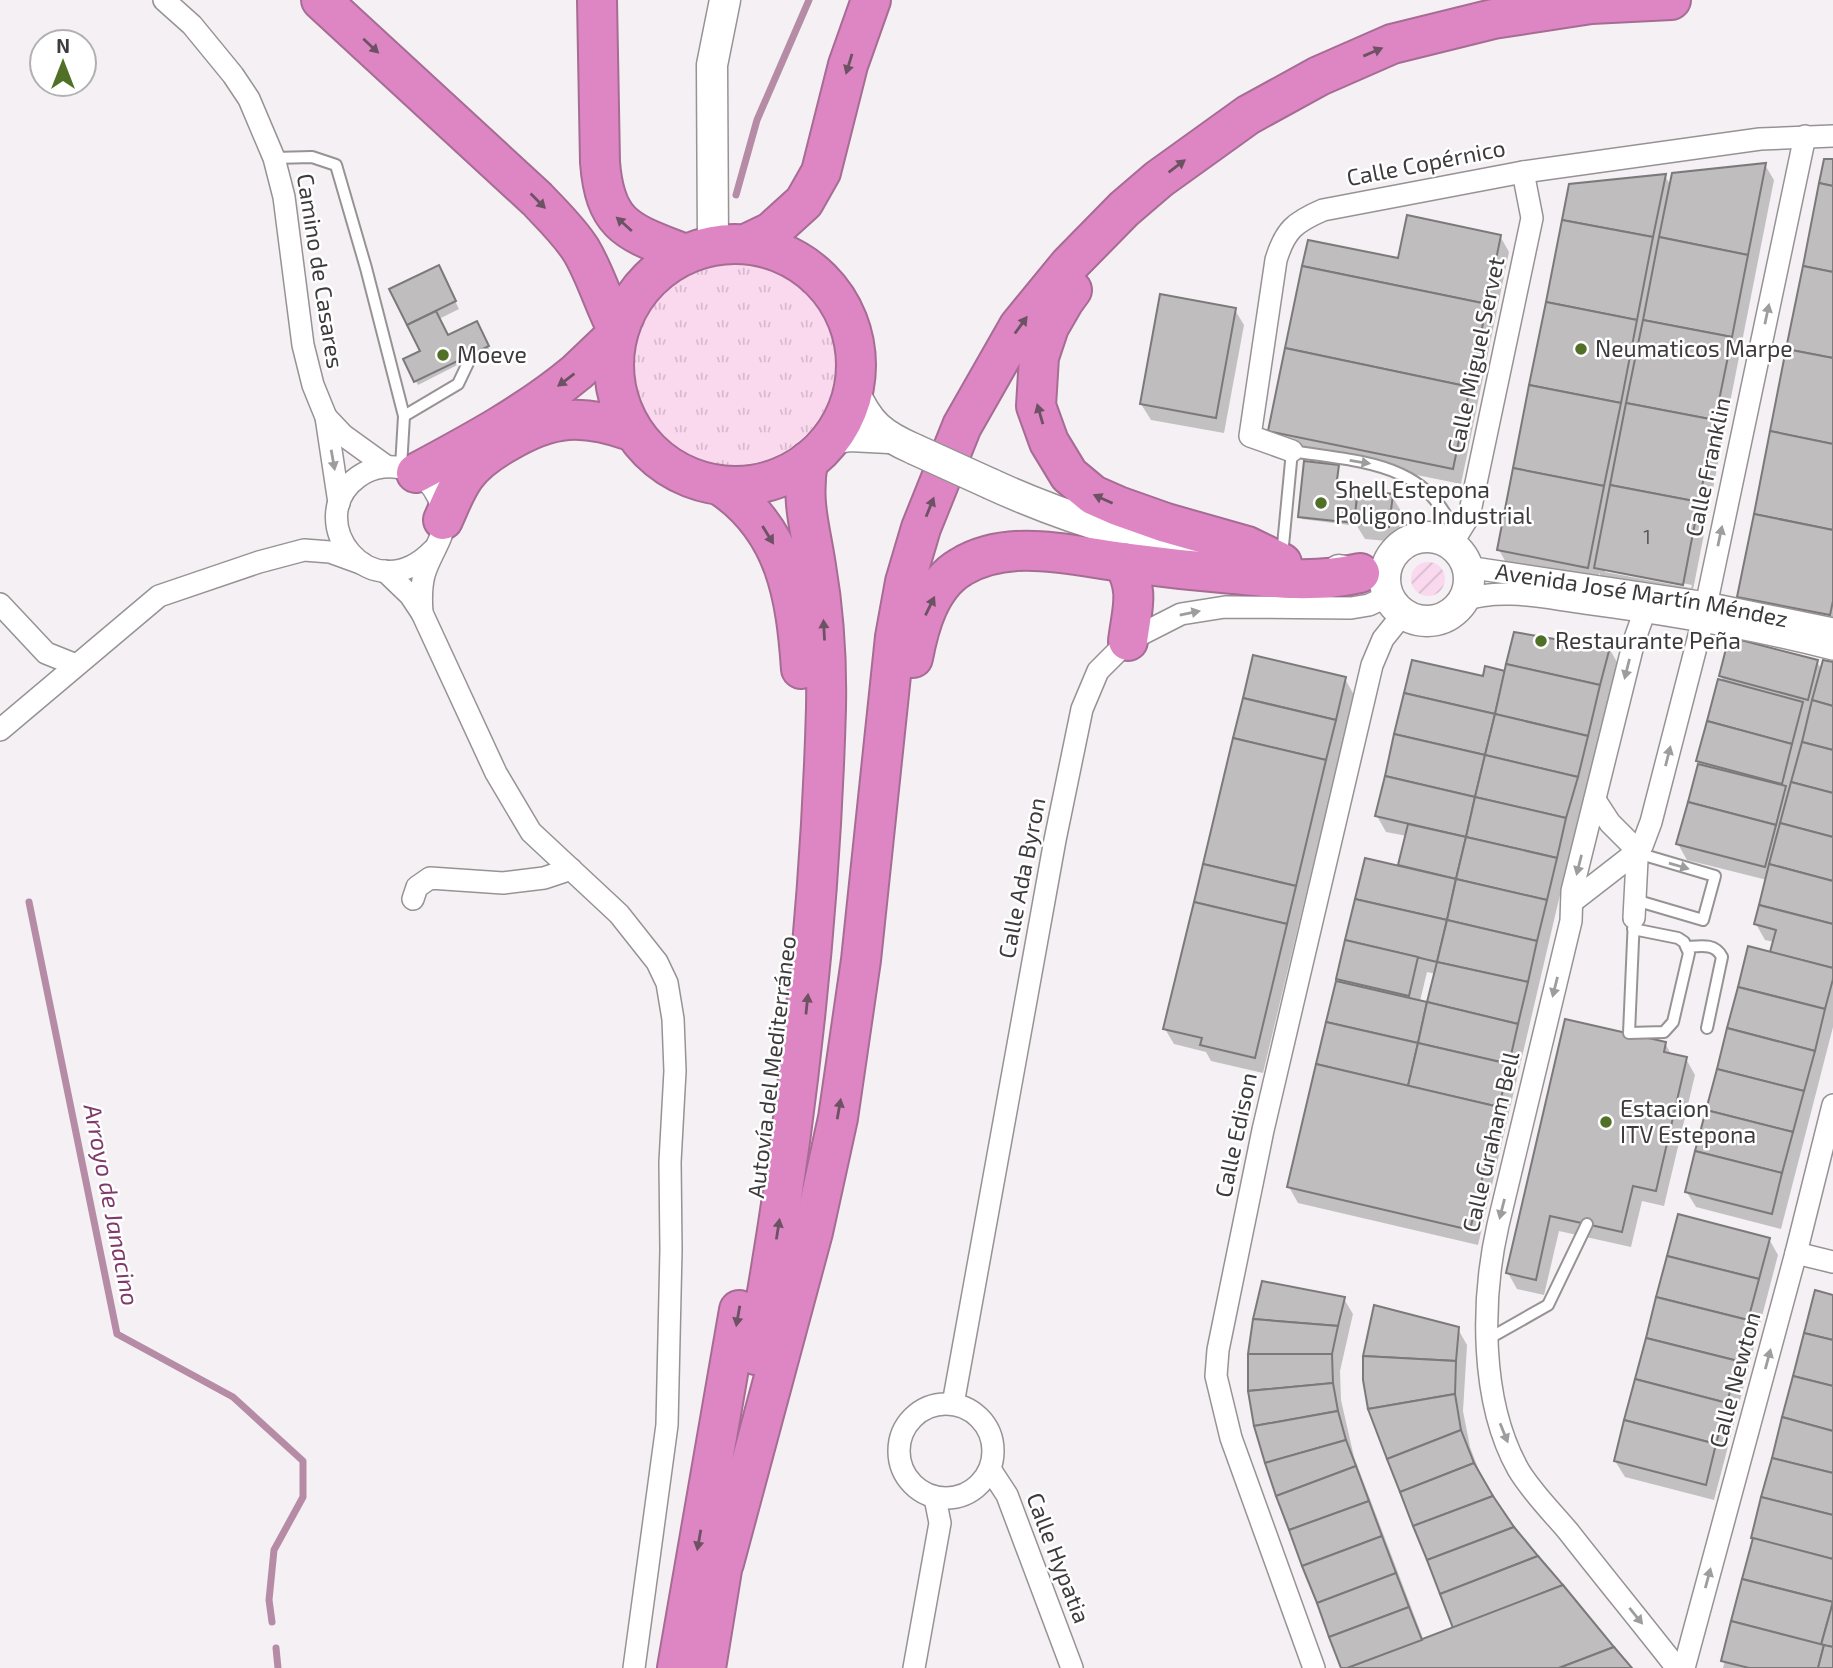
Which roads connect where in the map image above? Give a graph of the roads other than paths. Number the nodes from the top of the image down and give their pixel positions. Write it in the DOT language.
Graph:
graph roads {
  1 [pos="164,0"];
  2 [pos="321,0"];
  3 [pos="597,0"];
  4 [pos="725,0"];
  5 [pos="871,0"];
  6 [pos="1671,0"];
  7 [pos="1805,136"];
  8 [pos="1833,136"];
  9 [pos="274,158"];
  10 [pos="1523,172"];
  11 [pos="1124,209"];
  12 [pos="715,247"];
  13 [pos="617,333"];
  14 [pos="468,363"];
  15 [pos="854,391"];
  16 [pos="404,416"];
  17 [pos="326,417"];
  18 [pos="631,431"];
  19 [pos="901,444"];
  20 [pos="820,450"];
  21 [pos="1292,451"];
  22 [pos="401,469"];
  23 [pos="721,486"];
  24 [pos="338,512"];
  25 [pos="438,535"];
  26 [pos="304,550"];
  27 [pos="1458,550"];
  28 [pos="1123,562"];
  29 [pos="1282,563"];
  30 [pos="363,564"];
  31 [pos="385,571"];
  32 [pos="1384,590"];
  33 [pos="1671,598"];
  34 [pos="1463,600"];
  35 [pos="0,604"];
  36 [pos="1644,611"];
  37 [pos="422,612"];
  38 [pos="1704,612"];
  39 [pos="1824,626"];
  40 [pos="1833,638"];
  41 [pos="1128,641"];
  42 [pos="1833,649"];
  43 [pos="76,665"];
  44 [pos="0,730"];
  45 [pos="1595,800"];
  46 [pos="1637,853"];
  47 [pos="571,869"];
  48 [pos="414,899"];
  49 [pos="1572,902"];
  50 [pos="1634,915"];
  51 [pos="1687,947"];
  52 [pos="861,960"];
  53 [pos="1707,1028"];
  54 [pos="1833,1105"];
  55 [pos="1587,1224"];
  56 [pos="1796,1253"];
  57 [pos="1833,1262"];
  58 [pos="1488,1339"];
  59 [pos="953,1404"];
  60 [pos="990,1469"];
  61 [pos="935,1497"];
  62 [pos="724,1563"];
  63 [pos="634,1668"];
  64 [pos="677,1668"];
  65 [pos="706,1668"];
  66 [pos="914,1668"];
  67 [pos="1072,1668"];
  68 [pos="1314,1668"];
  69 [pos="1677,1668"];
  70 [pos="1684,1668"];
  1 -- 9 [label="street, Camino de Casares"];
  2 -- 13 [label="highway, one-way"];
  12 -- 3 [label="highway, one-way"];
  4 -- 12 [label="street"];
  5 -- 12 [label="highway, one-way"];
  11 -- 6 [label="highway, one-way"];
  7 -- 8 [label="street, Calle Copérnico"];
  7 -- 10 [label="street, Calle Copérnico"];
  38 -- 7 [label="street, Calle Franklin, one-way"];
  9 -- 16 [label="lane"];
  9 -- 17 [label="street, Camino de Casares"];
  10 -- 21 [label="street, Calle Copérnico"];
  10 -- 27 [label="street, Calle Miguel Servet"];
  29 -- 11 [label="highway, one-way"];
  52 -- 11 [label="highway, one-way"];
  12 -- 13 [label="highway"];
  12 -- 15 [label="highway"];
  13 -- 18 [label="highway"];
  13 -- 22 [label="highway, one-way"];
  14 -- 16 [label="lane"];
  15 -- 19 [label="street"];
  15 -- 20 [label="highway"];
  16 -- 22 [label="lane"];
  17 -- 22 [label="street, Camino de Casares"];
  17 -- 24 [label="street, Camino de Casares, one-way"];
  18 -- 23 [label="highway"];
  18 -- 25 [label="highway"];
  19 -- 20 [label="street"];
  19 -- 29 [label="street, bridge"];
  20 -- 23 [label="highway"];
  62 -- 20 [label="highway, Autovía del Mediterráneo, one-way"];
  21 -- 27 [label="lane, one-way"];
  21 -- 29 [label="lane"];
  22 -- 24 [label="street"];
  22 -- 25 [label="street"];
  23 -- 64 [label="highway, Autovía del Mediterráneo, one-way"];
  24 -- 26 [label="street"];
  24 -- 30 [label="street"];
  25 -- 31 [label="street"];
  25 -- 37 [label="street"];
  26 -- 30 [label="street"];
  26 -- 43 [label="street"];
  27 -- 32 [label="street"];
  27 -- 33 [label="street, Avenida José Martín Méndez"];
  27 -- 34 [label="street"];
  28 -- 32 [label="highway"];
  28 -- 41 [label="highway"];
  52 -- 28 [label="highway, one-way"];
  29 -- 32 [label="street"];
  30 -- 31 [label="street"];
  31 -- 37 [label="street"];
  32 -- 34 [label="street"];
  41 -- 32 [label="street, Calle Ada Byron, one-way"];
  32 -- 68 [label="street, Calle Edison"];
  33 -- 36 [label="street"];
  33 -- 38 [label="street, Avenida José Martín Méndez"];
  34 -- 36 [label="street, Avenida José Martín Méndez"];
  35 -- 43 [label="street"];
  36 -- 38 [label="street, Avenida José Martín Méndez"];
  36 -- 45 [label="street, Calle Graham Bell, one-way"];
  37 -- 47 [label="street"];
  38 -- 39 [label="street, Avenida José Martín Méndez"];
  38 -- 42 [label="street, Avenida José Martín Méndez"];
  46 -- 38 [label="street, one-way"];
  39 -- 40 [label="street, Avenida José Martín Méndez"];
  41 -- 59 [label="street, Calle Ada Byron"];
  43 -- 44 [label="street"];
  45 -- 46 [label="street"];
  45 -- 49 [label="street, Calle Graham Bell, one-way"];
  46 -- 49 [label="street"];
  46 -- 50 [label="street"];
  46 -- 50 [label="lane, one-way"];
  47 -- 48 [label="street"];
  47 -- 63 [label="street"];
  49 -- 58 [label="street, Calle Graham Bell, one-way"];
  50 -- 51 [label="lane"];
  50 -- 51 [label="lane"];
  51 -- 53 [label="lane"];
  62 -- 52 [label="highway, Autovía del Mediterráneo, one-way"];
  54 -- 56 [label="street, Calle Newton"];
  55 -- 58 [label="lane"];
  56 -- 57 [label="street"];
  70 -- 56 [label="street, Calle Newton, one-way"];
  58 -- 69 [label="street, Calle Graham Bell, one-way"];
  59 -- 60 [label="street"];
  59 -- 61 [label="street"];
  60 -- 61 [label="street"];
  60 -- 67 [label="street, Calle Hypatia"];
  61 -- 66 [label="street"];
  62 -- 65 [label="highway, Autovía del Mediterráneo"];
}
